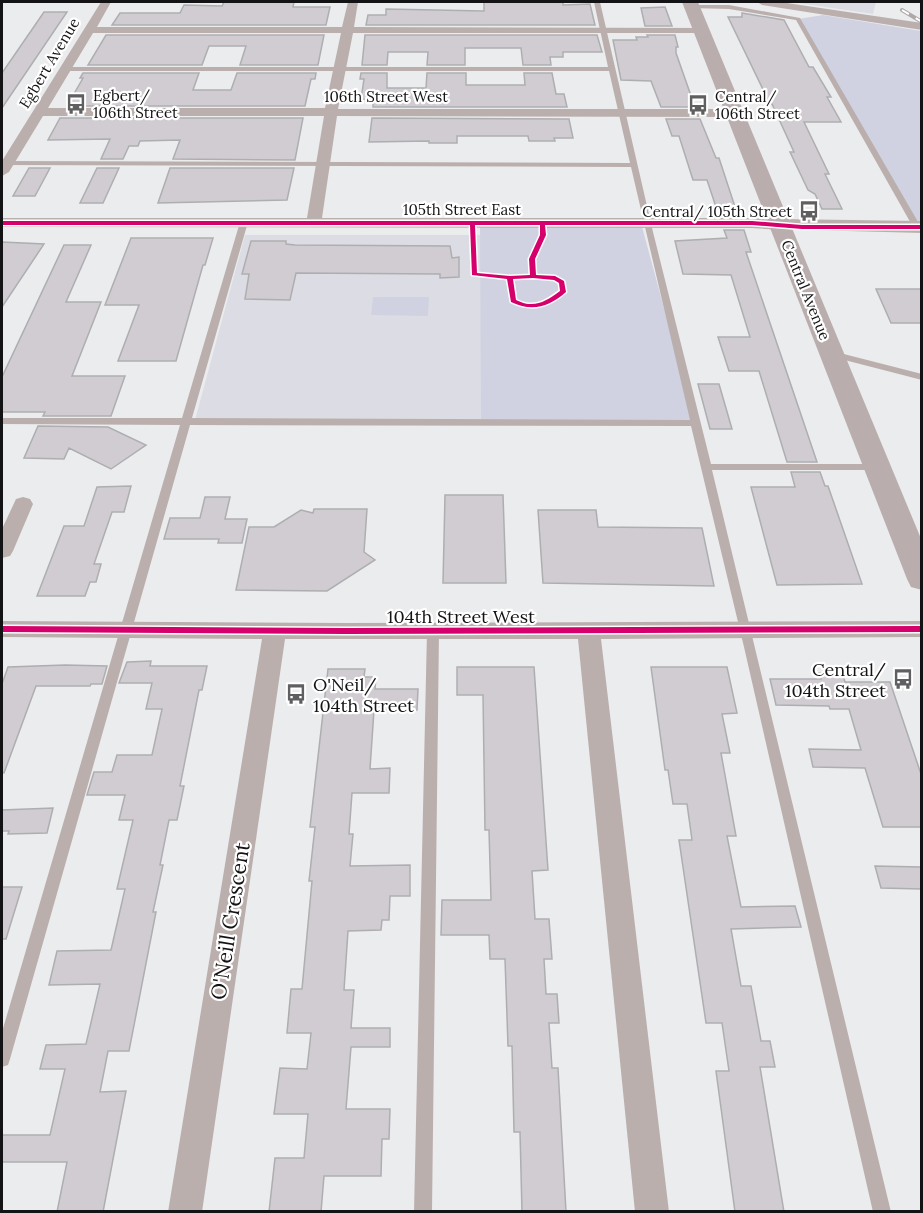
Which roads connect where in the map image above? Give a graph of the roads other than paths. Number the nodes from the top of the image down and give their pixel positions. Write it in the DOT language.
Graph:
graph roads {
  1 [pos="106,2"];
  2 [pos="353,2"];
  3 [pos="597,2"];
  4 [pos="770,2"];
  5 [pos="691,4"];
  6 [pos="921,27"];
  7 [pos="89,30"];
  8 [pos="348,30"];
  9 [pos="603,30"];
  10 [pos="701,30"];
  11 [pos="341,68"];
  12 [pos="66,69"];
  13 [pos="613,69"];
  14 [pos="38,112"];
  15 [pos="331,113"];
  16 [pos="624,113"];
  17 [pos="734,113"];
  18 [pos="323,164"];
  19 [pos="635,165"];
  20 [pos="3,166"];
  21 [pos="244,222"];
  22 [pos="314,222"];
  23 [pos="2,223"];
  24 [pos="647,223"];
  25 [pos="780,225"];
  26 [pos="919,226"];
  27 [pos="832,354"];
  28 [pos="921,377"];
  29 [pos="2,421"];
  30 [pos="188,422"];
  31 [pos="695,423"];
  32 [pos="877,466"];
  33 [pos="706,467"];
  34 [pos="23,504"];
  35 [pos="2,551"];
  36 [pos="920,572"];
  37 [pos="2,629"];
  38 [pos="921,629"];
  39 [pos="125,630"];
  40 [pos="275,631"];
  41 [pos="433,631"];
  42 [pos="590,631"];
  43 [pos="746,631"];
  44 [pos="2,1059"];
  45 [pos="185,1212"];
  46 [pos="423,1212"];
  47 [pos="652,1212"];
  48 [pos="882,1212"];
  1 -- 7 [label="street, Egbert Avenue"];
  2 -- 8 [label="street"];
  3 -- 9 [label="lane"];
  4 -- 6 [label="street"];
  5 -- 10 [label="main road, Central Avenue"];
  5 -- 26 [label="lane"];
  7 -- 8 [label="street"];
  7 -- 12 [label="street, Egbert Avenue"];
  8 -- 9 [label="street"];
  8 -- 11 [label="street"];
  9 -- 10 [label="street"];
  9 -- 13 [label="lane"];
  10 -- 17 [label="main road, Central Avenue"];
  11 -- 12 [label="lane"];
  11 -- 13 [label="lane"];
  11 -- 15 [label="street"];
  12 -- 14 [label="street, Egbert Avenue"];
  13 -- 16 [label="lane"];
  14 -- 15 [label="street, 106th Street West"];
  14 -- 20 [label="street, Egbert Avenue"];
  15 -- 16 [label="street, 106th Street West"];
  15 -- 18 [label="street"];
  16 -- 17 [label="street, 106th Street West"];
  16 -- 19 [label="lane"];
  17 -- 25 [label="main road, Central Avenue"];
  18 -- 19 [label="lane"];
  18 -- 20 [label="lane"];
  18 -- 22 [label="street"];
  19 -- 24 [label="lane"];
  21 -- 22 [label="street, 105th Street East"];
  21 -- 23 [label="street, 105th Street East"];
  21 -- 30 [label="lane"];
  22 -- 24 [label="street, 105th Street East"];
  24 -- 25 [label="street, 105th Street East"];
  24 -- 31 [label="lane"];
  25 -- 26 [label="street, 105th Street East"];
  25 -- 27 [label="main road, Central Avenue"];
  27 -- 28 [label="lane"];
  27 -- 32 [label="main road, Central Avenue"];
  29 -- 30 [label="lane"];
  30 -- 31 [label="lane"];
  30 -- 39 [label="lane"];
  31 -- 33 [label="lane"];
  32 -- 33 [label="lane"];
  32 -- 36 [label="main road, Central Avenue"];
  33 -- 43 [label="lane"];
  34 -- 35 [label="street"];
  37 -- 39 [label="street, 104th Street West"];
  38 -- 43 [label="street, 104th Street West"];
  39 -- 40 [label="street, 104th Street West"];
  39 -- 44 [label="lane"];
  40 -- 41 [label="street, 104th Street West"];
  40 -- 45 [label="street, O'Neill Crescent"];
  41 -- 42 [label="street, 104th Street West"];
  41 -- 46 [label="lane"];
  42 -- 43 [label="street, 104th Street West"];
  42 -- 47 [label="street"];
  43 -- 48 [label="lane"];
}
